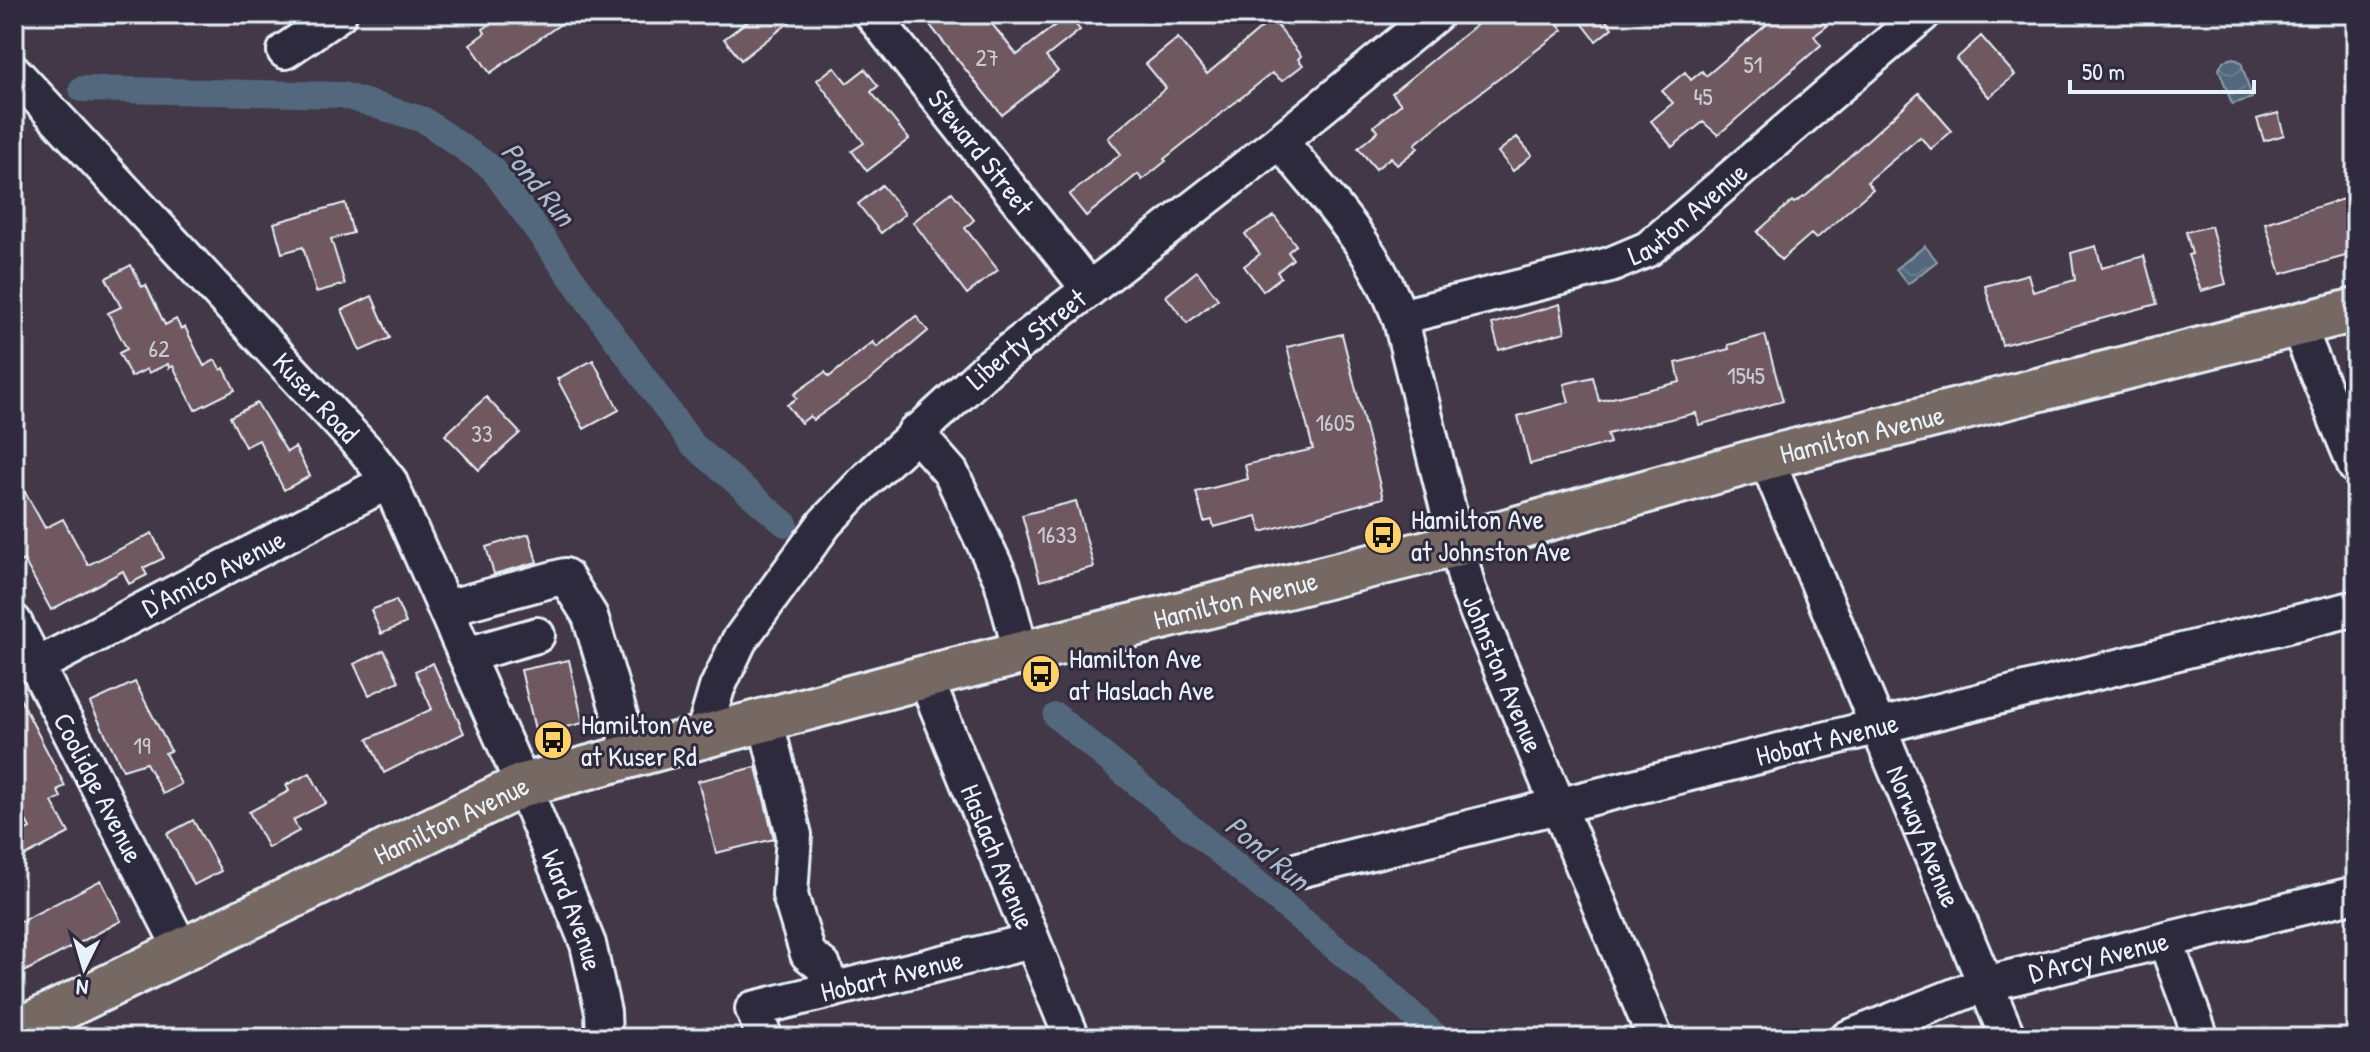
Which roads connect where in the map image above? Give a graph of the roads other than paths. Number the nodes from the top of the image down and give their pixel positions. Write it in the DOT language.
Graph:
graph roads {
  1 [pos="339,14"];
  2 [pos="872,14"];
  3 [pos="1436,14"];
  4 [pos="1923,14"];
  5 [pos="285,51"];
  6 [pos="14,72"];
  7 [pos="1280,141"];
  8 [pos="1089,289"];
  9 [pos="2356,310"];
  10 [pos="1400,317"];
  11 [pos="2297,324"];
  12 [pos="915,432"];
  13 [pos="1766,458"];
  14 [pos="2356,467"];
  15 [pos="389,481"];
  16 [pos="1455,545"];
  17 [pos="446,608"];
  18 [pos="2356,608"];
  19 [pos="14,622"];
  20 [pos="537,635"];
  21 [pos="1021,652"];
  22 [pos="466,655"];
  23 [pos="38,665"];
  24 [pos="925,677"];
  25 [pos="766,722"];
  26 [pos="1878,727"];
  27 [pos="702,739"];
  28 [pos="632,756"];
  29 [pos="523,785"];
  30 [pos="1558,806"];
  31 [pos="1299,870"];
  32 [pos="2356,894"];
  33 [pos="1032,941"];
  34 [pos="2166,942"];
  35 [pos="183,952"];
  36 [pos="1985,984"];
  37 [pos="831,990"];
  38 [pos="759,1023"];
  39 [pos="14,1032"];
  40 [pos="604,1038"];
  41 [pos="1072,1038"];
  42 [pos="1655,1038"];
  43 [pos="1848,1038"];
  44 [pos="2008,1038"];
  45 [pos="2201,1038"];
  1 -- 5 [label="street"];
  2 -- 8 [label="street, Steward Street"];
  3 -- 7 [label="street, Liberty Street"];
  4 -- 10 [label="street, Lawton Avenue"];
  6 -- 15 [label="street, Kuser Road"];
  7 -- 8 [label="street, Liberty Street"];
  7 -- 10 [label="street, Johnston Avenue"];
  8 -- 12 [label="street, Liberty Street"];
  9 -- 11 [label="main road, Hamilton Avenue"];
  10 -- 16 [label="street, Johnston Avenue"];
  11 -- 13 [label="main road, Hamilton Avenue"];
  11 -- 14 [label="street"];
  12 -- 21 [label="street"];
  12 -- 27 [label="street, Liberty Street"];
  13 -- 16 [label="main road, Hamilton Avenue"];
  13 -- 26 [label="street, Norway Avenue"];
  15 -- 17 [label="street, Kuser Road"];
  15 -- 23 [label="street, D'Amico Avenue"];
  16 -- 21 [label="main road, Hamilton Avenue"];
  16 -- 30 [label="street, Johnston Avenue"];
  17 -- 22 [label="street, Kuser Road"];
  17 -- 28 [label="street"];
  18 -- 26 [label="street, Hobart Avenue"];
  19 -- 23 [label="street, Coolidge Avenue"];
  20 -- 22 [label="street"];
  21 -- 24 [label="main road, Hamilton Avenue"];
  22 -- 29 [label="street, Kuser Road"];
  23 -- 35 [label="street, Coolidge Avenue"];
  24 -- 25 [label="main road, Hamilton Avenue"];
  24 -- 33 [label="street, Haslach Avenue"];
  25 -- 27 [label="main road, Hamilton Avenue"];
  25 -- 37 [label="street"];
  26 -- 30 [label="street, Hobart Avenue"];
  26 -- 36 [label="street, Norway Avenue"];
  27 -- 28 [label="main road, Hamilton Avenue"];
  28 -- 29 [label="main road, Hamilton Avenue"];
  29 -- 35 [label="main road, Hamilton Avenue"];
  29 -- 40 [label="street, Ward Avenue"];
  30 -- 31 [label="street, Hobart Avenue"];
  30 -- 42 [label="street, Johnston Avenue"];
  32 -- 34 [label="street, D'Arcy Avenue"];
  33 -- 37 [label="street, Hobart Avenue"];
  33 -- 41 [label="street, Haslach Avenue"];
  34 -- 36 [label="street, D'Arcy Avenue"];
  34 -- 45 [label="street"];
  35 -- 39 [label="main road, Hamilton Avenue"];
  36 -- 43 [label="street, D'Arcy Avenue"];
  36 -- 44 [label="street, Norway Avenue"];
  37 -- 38 [label="street, Hobart Avenue"];
}
